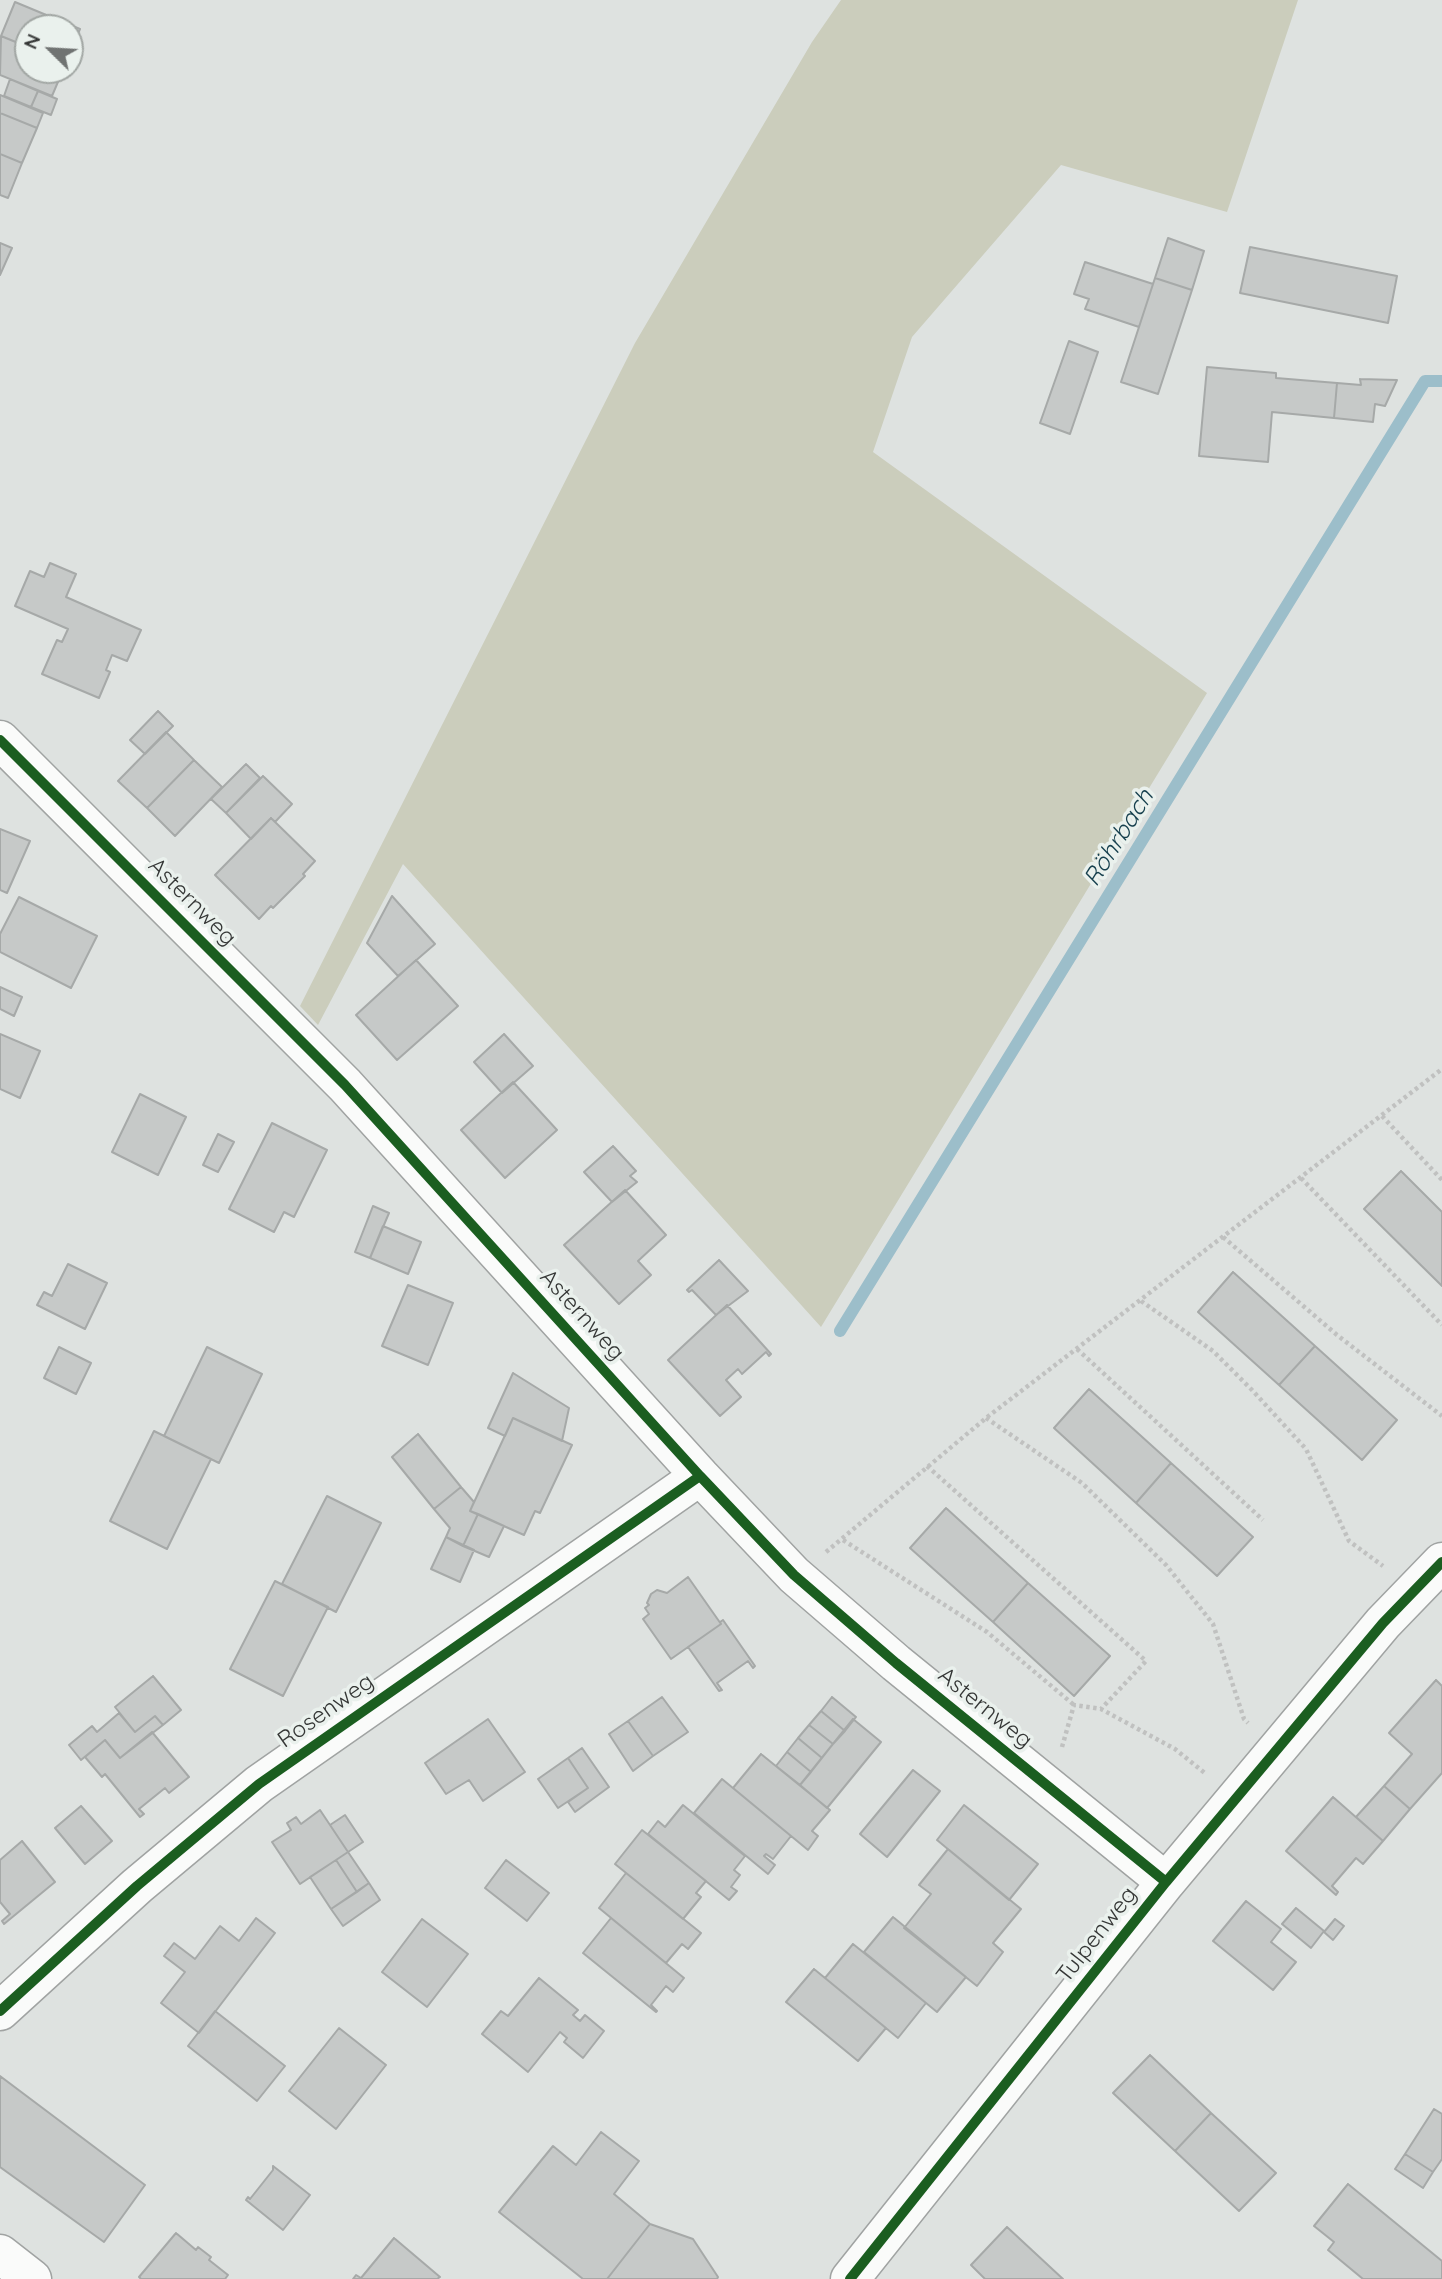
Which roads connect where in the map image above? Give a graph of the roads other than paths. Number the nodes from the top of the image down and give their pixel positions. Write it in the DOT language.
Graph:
graph roads {
  1 [pos="0,740"];
  2 [pos="700,1476"];
  3 [pos="1442,1562"];
  4 [pos="1166,1882"];
  5 [pos="0,2011"];
  6 [pos="0,2254"];
  7 [pos="32,2279"];
  8 [pos="850,2279"];
  1 -- 2 [label="street, Asternweg"];
  2 -- 4 [label="street, Asternweg"];
  2 -- 5 [label="street, Rosenweg"];
  3 -- 4 [label="street, Tulpenweg"];
  4 -- 8 [label="street, Tulpenweg"];
  6 -- 7 [label="street"];
}
